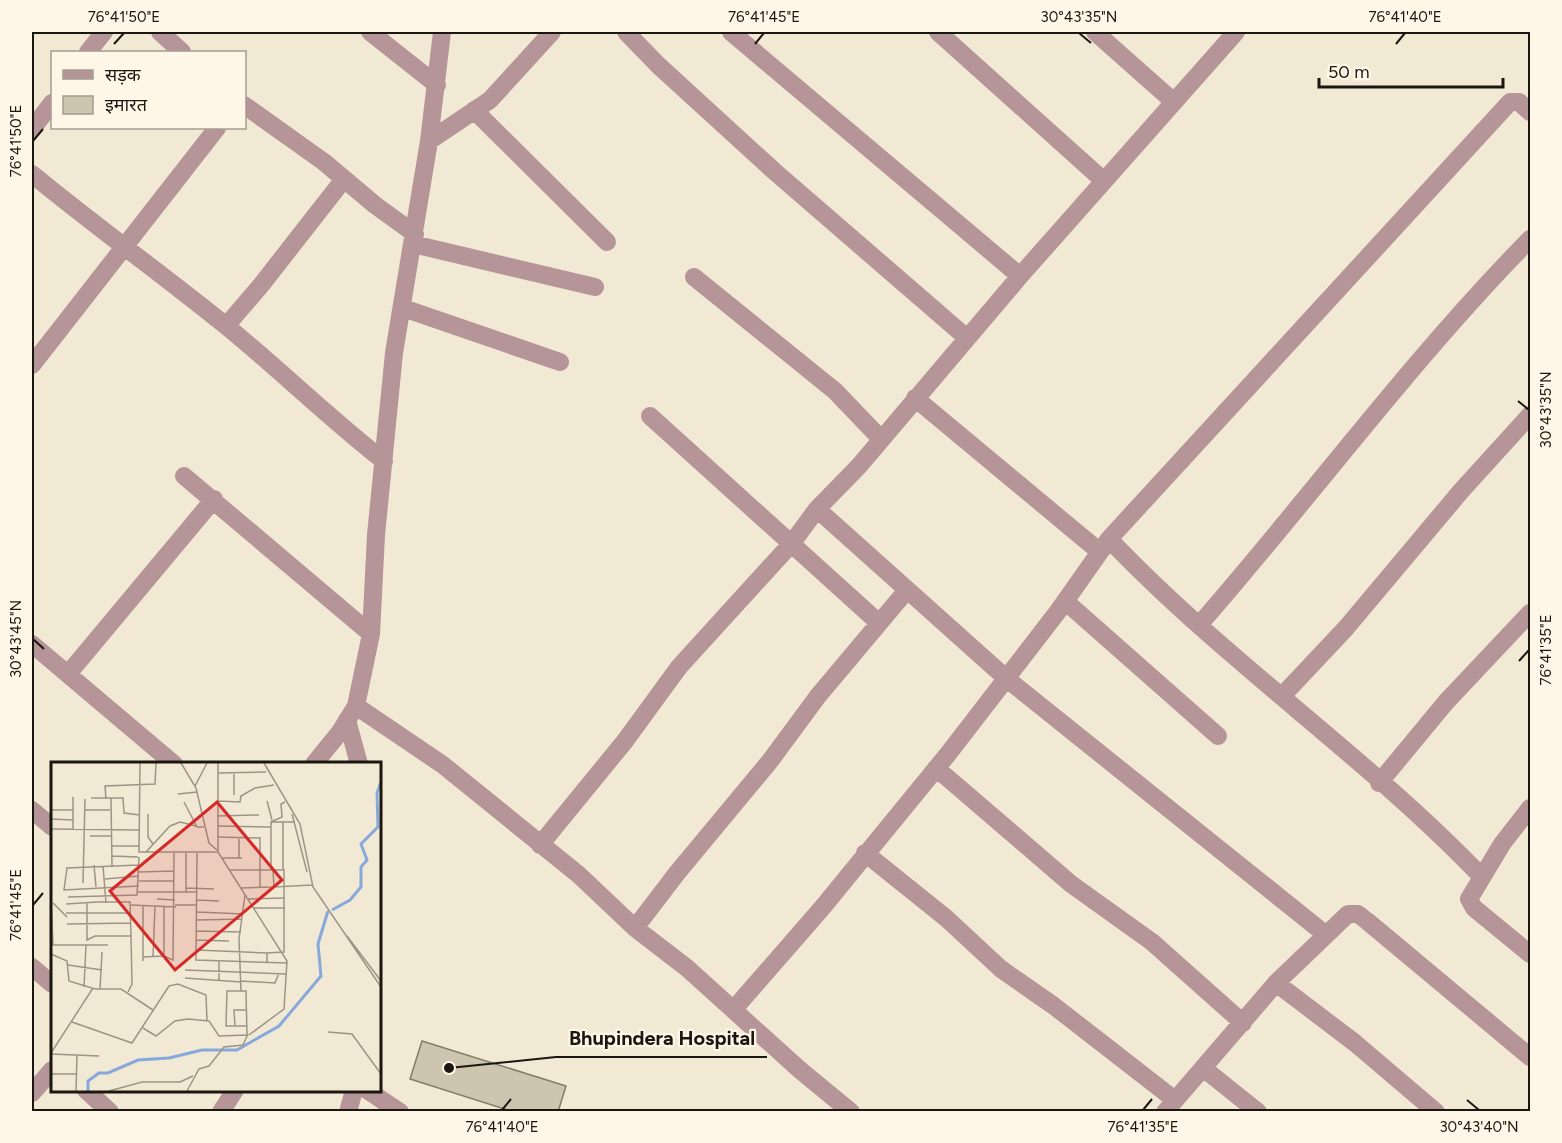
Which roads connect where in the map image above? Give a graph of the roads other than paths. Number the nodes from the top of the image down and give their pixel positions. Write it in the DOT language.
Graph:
graph roads {
  1 [pos="104,32"];
  2 [pos="160,32"];
  3 [pos="370,32"];
  4 [pos="442,32"];
  5 [pos="552,32"];
  6 [pos="626,32"];
  7 [pos="731,32"];
  8 [pos="938,32"];
  9 [pos="1095,32"];
  10 [pos="1236,32"];
  11 [pos="89,51"];
  12 [pos="181,51"];
  13 [pos="437,85"];
  14 [pos="1174,102"];
  15 [pos="51,104"];
  16 [pos="246,106"];
  17 [pos="474,110"];
  18 [pos="1530,112"];
  19 [pos="32,129"];
  20 [pos="216,129"];
  21 [pos="429,141"];
  22 [pos="32,174"];
  23 [pos="344,179"];
  24 [pos="1104,181"];
  25 [pos="414,239"];
  26 [pos="1530,239"];
  27 [pos="607,242"];
  28 [pos="122,247"];
  29 [pos="1020,276"];
  30 [pos="694,277"];
  31 [pos="595,287"];
  32 [pos="403,308"];
  33 [pos="226,326"];
  34 [pos="967,338"];
  35 [pos="560,362"];
  36 [pos="32,365"];
  37 [pos="915,398"];
  38 [pos="1530,415"];
  39 [pos="650,417"];
  40 [pos="881,439"];
  41 [pos="384,461"];
  42 [pos="184,476"];
  43 [pos="214,499"];
  44 [pos="817,509"];
  45 [pos="792,543"];
  46 [pos="1104,546"];
  47 [pos="907,590"];
  48 [pos="1065,601"];
  49 [pos="1530,613"];
  50 [pos="879,623"];
  51 [pos="1199,625"];
  52 [pos="371,634"];
  53 [pos="32,644"];
  54 [pos="68,674"];
  55 [pos="1007,679"];
  56 [pos="1282,696"];
  57 [pos="352,713"];
  58 [pos="1218,736"];
  59 [pos="172,762"];
  60 [pos="315,762"];
  61 [pos="359,762"];
  62 [pos="936,768"];
  63 [pos="1379,783"];
  64 [pos="1530,808"];
  65 [pos="32,810"];
  66 [pos="51,826"];
  67 [pos="540,845"];
  68 [pos="865,854"];
  69 [pos="1482,878"];
  70 [pos="635,928"];
  71 [pos="1325,934"];
  72 [pos="1530,954"];
  73 [pos="32,967"];
  74 [pos="51,983"];
  75 [pos="1276,983"];
  76 [pos="734,1009"];
  77 [pos="1243,1023"];
  78 [pos="1530,1057"];
  79 [pos="1203,1068"];
  80 [pos="51,1071"];
  81 [pos="88,1092"];
  82 [pos="234,1092"];
  83 [pos="353,1092"];
  84 [pos="370,1092"];
  85 [pos="32,1093"];
  86 [pos="1170,1106"];
  87 [pos="110,1112"];
  88 [pos="221,1112"];
  89 [pos="348,1112"];
  90 [pos="400,1112"];
  91 [pos="851,1112"];
  92 [pos="1258,1112"];
  93 [pos="1436,1112"];
  1 -- 11 [label="street"];
  2 -- 12 [label="street"];
  3 -- 13 [label="street"];
  4 -- 13 [label="street"];
  5 -- 17 [label="street"];
  6 -- 34 [label="street"];
  7 -- 29 [label="street"];
  8 -- 24 [label="street"];
  9 -- 14 [label="street"];
  10 -- 14 [label="street"];
  13 -- 21 [label="street"];
  14 -- 24 [label="street"];
  15 -- 19 [label="street"];
  16 -- 23 [label="street"];
  17 -- 21 [label="street"];
  17 -- 27 [label="street"];
  18 -- 46 [label="street"];
  20 -- 28 [label="street"];
  21 -- 25 [label="street"];
  22 -- 28 [label="street"];
  23 -- 25 [label="street"];
  23 -- 33 [label="street"];
  24 -- 29 [label="street"];
  25 -- 31 [label="street"];
  25 -- 32 [label="street"];
  26 -- 51 [label="street"];
  28 -- 33 [label="street"];
  28 -- 36 [label="street"];
  29 -- 34 [label="street"];
  30 -- 40 [label="street"];
  32 -- 35 [label="street"];
  32 -- 41 [label="street"];
  33 -- 41 [label="street"];
  34 -- 37 [label="street"];
  37 -- 40 [label="street"];
  37 -- 46 [label="street"];
  38 -- 56 [label="street"];
  39 -- 45 [label="street"];
  40 -- 44 [label="street"];
  41 -- 52 [label="street"];
  42 -- 43 [label="street"];
  43 -- 52 [label="street"];
  43 -- 54 [label="street"];
  44 -- 45 [label="street"];
  44 -- 47 [label="street"];
  45 -- 50 [label="street"];
  45 -- 67 [label="street"];
  46 -- 48 [label="street"];
  46 -- 51 [label="street"];
  47 -- 50 [label="street"];
  47 -- 55 [label="street"];
  48 -- 55 [label="street"];
  48 -- 58 [label="street"];
  49 -- 63 [label="street"];
  50 -- 70 [label="street"];
  51 -- 56 [label="street"];
  52 -- 57 [label="street"];
  53 -- 54 [label="street"];
  54 -- 59 [label="street"];
  55 -- 62 [label="street"];
  55 -- 71 [label="street"];
  56 -- 63 [label="street"];
  57 -- 60 [label="street"];
  57 -- 61 [label="street"];
  57 -- 67 [label="street"];
  62 -- 68 [label="street"];
  62 -- 77 [label="street"];
  63 -- 69 [label="street"];
  64 -- 69 [label="street"];
  65 -- 66 [label="street"];
  67 -- 70 [label="street"];
  68 -- 76 [label="street"];
  68 -- 86 [label="street"];
  69 -- 72 [label="street"];
  70 -- 76 [label="street"];
  71 -- 75 [label="street"];
  71 -- 78 [label="street"];
  73 -- 74 [label="street"];
  75 -- 77 [label="street"];
  75 -- 93 [label="street"];
  76 -- 91 [label="street"];
  77 -- 79 [label="street"];
  79 -- 86 [label="street"];
  79 -- 92 [label="street"];
  80 -- 85 [label="street"];
  81 -- 87 [label="street"];
  82 -- 88 [label="street"];
  83 -- 89 [label="street"];
  84 -- 90 [label="street"];
}
